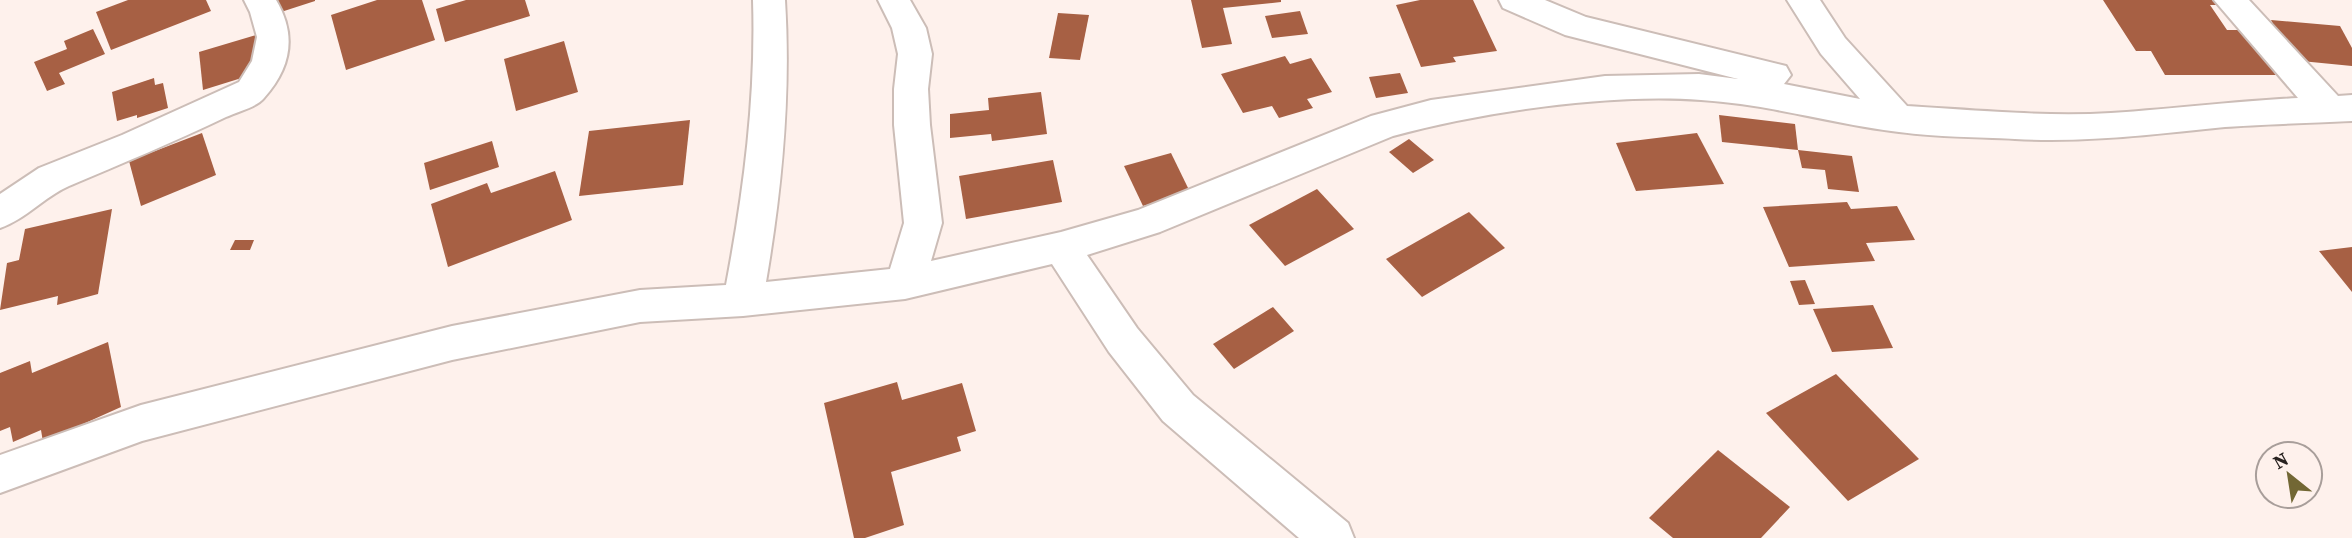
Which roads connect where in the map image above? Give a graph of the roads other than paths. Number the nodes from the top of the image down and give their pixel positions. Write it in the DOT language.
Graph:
graph roads {
  1 [pos="260,0"];
  2 [pos="769,0"];
  3 [pos="894,0"];
  4 [pos="1515,0"];
  5 [pos="1803,0"];
  6 [pos="2230,0"];
  7 [pos="2340,108"];
  8 [pos="1890,110"];
  9 [pos="0,213"];
  10 [pos="1061,247"];
  11 [pos="905,283"];
  12 [pos="743,300"];
  13 [pos="0,474"];
  14 [pos="1332,538"];
  1 -- 9 [label="street"];
  2 -- 12 [label="street"];
  3 -- 11 [label="street"];
  4 -- 8 [label="street"];
  5 -- 8 [label="street"];
  6 -- 7 [label="street"];
  7 -- 8 [label="street"];
  8 -- 10 [label="street"];
  10 -- 11 [label="street"];
  10 -- 14 [label="street"];
  11 -- 12 [label="street"];
  12 -- 13 [label="street"];
}
